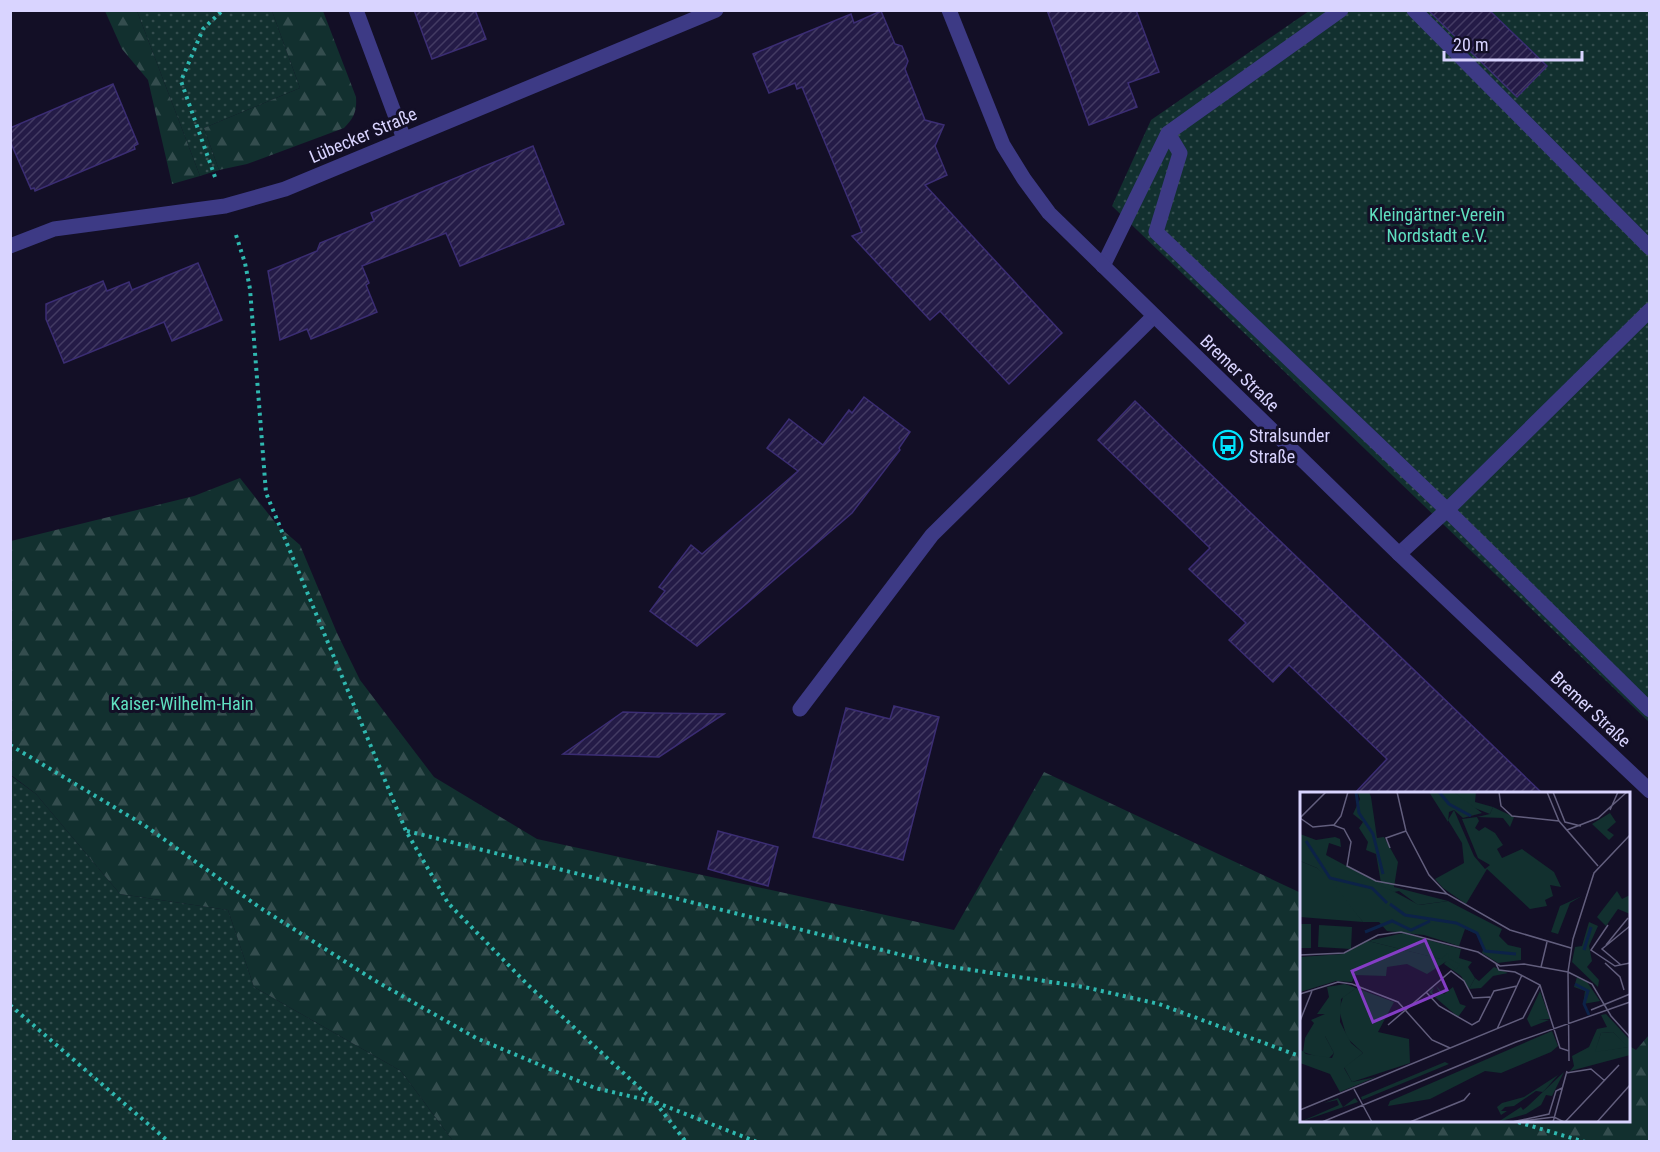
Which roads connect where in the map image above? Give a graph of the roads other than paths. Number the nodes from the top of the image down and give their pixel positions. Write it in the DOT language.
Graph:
graph roads {
  1 [pos="356,10"];
  2 [pos="716,10"];
  3 [pos="949,10"];
  4 [pos="1341,10"];
  5 [pos="1414,10"];
  6 [pos="1168,133"];
  7 [pos="404,139"];
  8 [pos="10,246"];
  9 [pos="1650,248"];
  10 [pos="1103,266"];
  11 [pos="1650,310"];
  12 [pos="1154,316"];
  13 [pos="1447,510"];
  14 [pos="1399,554"];
  15 [pos="800,709"];
  16 [pos="1650,710"];
  17 [pos="1650,791"];
  1 -- 7 [label="street"];
  2 -- 7 [label="street, Lübecker Straße"];
  3 -- 10 [label="street, Bremer Straße"];
  4 -- 6 [label="street"];
  5 -- 9 [label="street"];
  6 -- 10 [label="street"];
  6 -- 13 [label="street"];
  7 -- 8 [label="street, Lübecker Straße"];
  10 -- 12 [label="street, Bremer Straße"];
  11 -- 13 [label="street"];
  12 -- 14 [label="street, Bremer Straße"];
  12 -- 15 [label="street"];
  13 -- 14 [label="street"];
  13 -- 16 [label="street"];
  14 -- 17 [label="street, Bremer Straße"];
}
